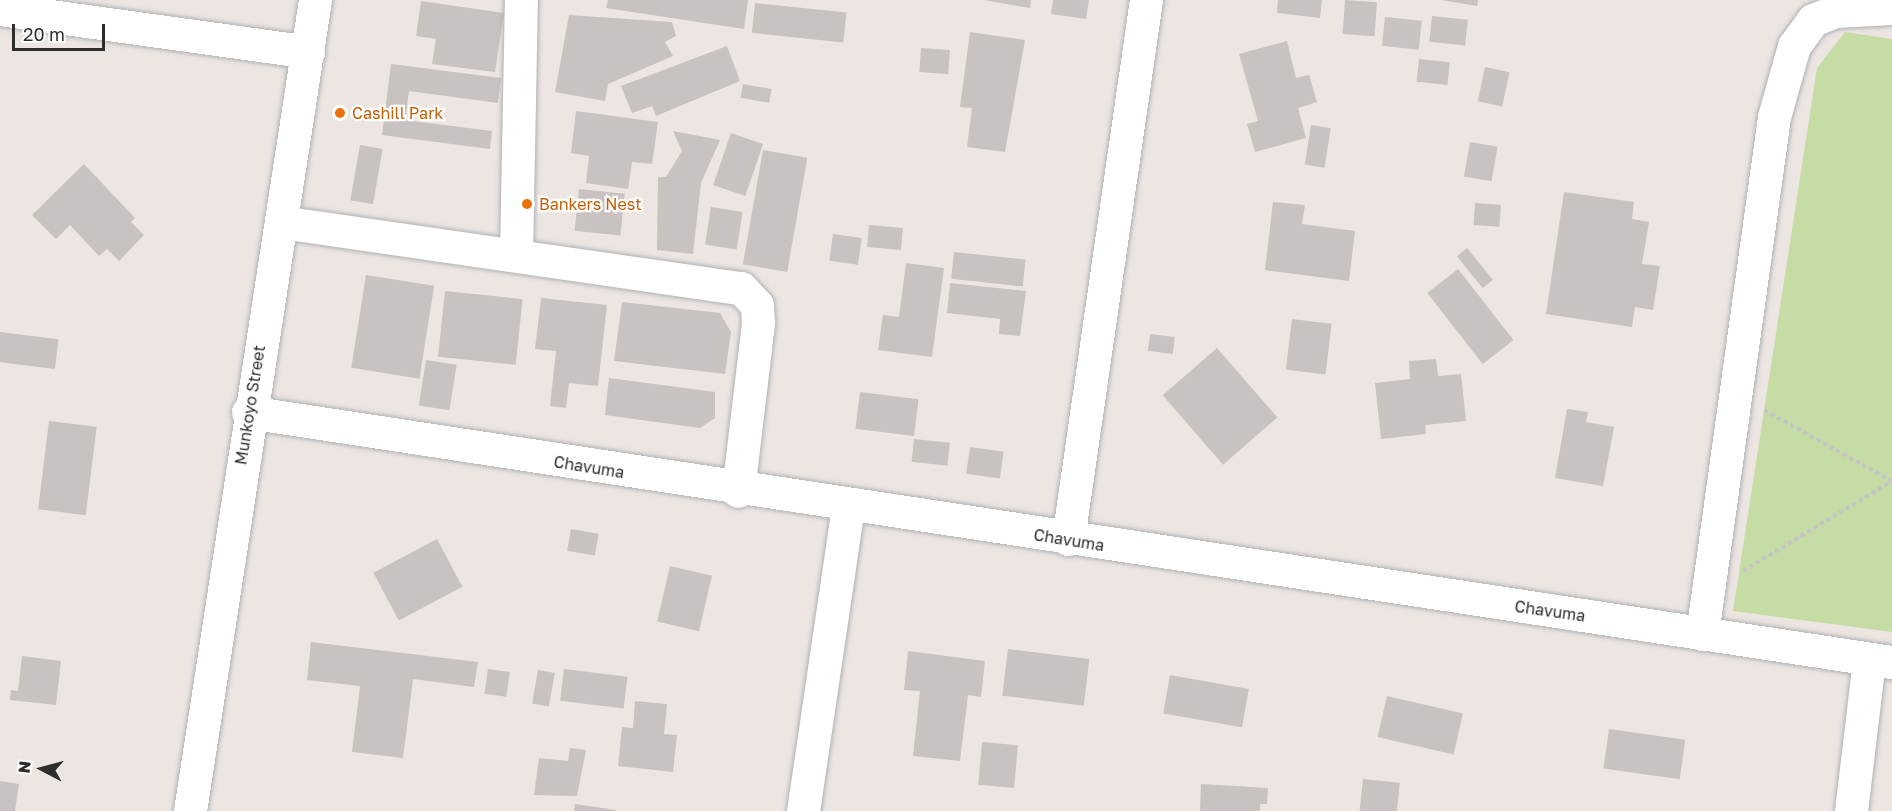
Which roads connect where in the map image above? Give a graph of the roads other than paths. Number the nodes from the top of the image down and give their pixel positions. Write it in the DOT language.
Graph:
graph roads {
  1 [pos="315,0"];
  2 [pos="521,0"];
  3 [pos="1146,0"];
  4 [pos="1892,8"];
  5 [pos="0,9"];
  6 [pos="308,52"];
  7 [pos="280,222"];
  8 [pos="516,255"];
  9 [pos="248,412"];
  10 [pos="738,491"];
  11 [pos="848,506"];
  12 [pos="1068,540"];
  13 [pos="1702,634"];
  14 [pos="1881,661"];
  15 [pos="190,811"];
  16 [pos="803,811"];
  17 [pos="1851,811"];
  1 -- 6 [label="street, Munkoyo Street"];
  2 -- 8 [label="street"];
  3 -- 12 [label="street"];
  4 -- 13 [label="street"];
  5 -- 6 [label="street"];
  6 -- 7 [label="street, Munkoyo Street"];
  7 -- 8 [label="street"];
  7 -- 9 [label="street, Munkoyo Street"];
  8 -- 10 [label="street"];
  9 -- 10 [label="street, Chavuma"];
  9 -- 15 [label="street, Munkoyo Street"];
  10 -- 11 [label="street, Chavuma"];
  11 -- 12 [label="street, Chavuma"];
  11 -- 16 [label="street"];
  12 -- 13 [label="street, Chavuma"];
  13 -- 14 [label="street, Chavuma"];
  14 -- 17 [label="street"];
}
